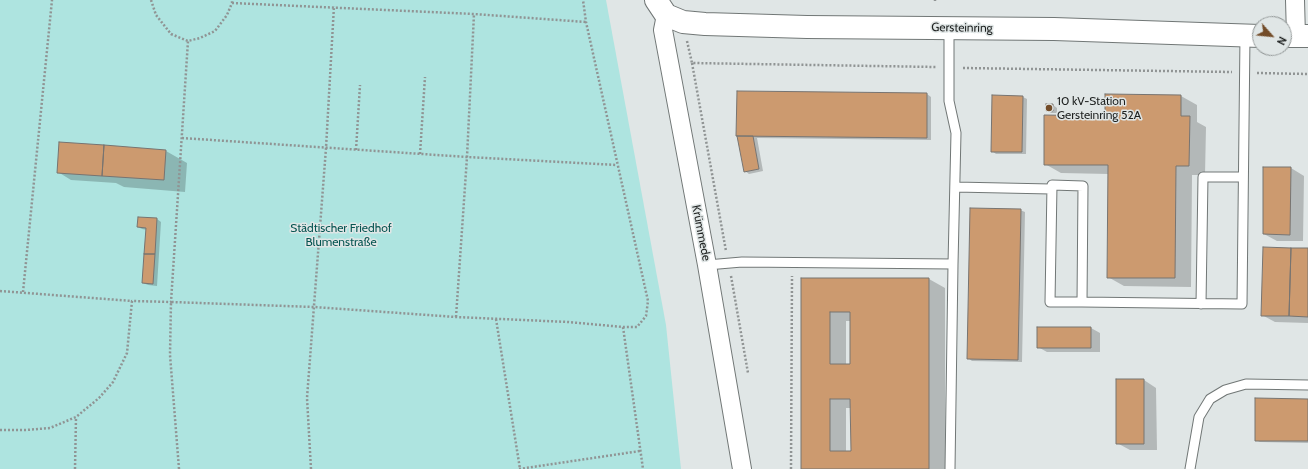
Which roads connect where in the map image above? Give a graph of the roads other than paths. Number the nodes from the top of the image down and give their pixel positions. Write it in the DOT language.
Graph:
graph roads {
  1 [pos="1295,0"];
  2 [pos="668,12"];
  3 [pos="949,28"];
  4 [pos="1252,36"];
  5 [pos="1296,36"];
  6 [pos="1252,40"];
  7 [pos="1244,177"];
  8 [pos="955,187"];
  9 [pos="1051,189"];
  10 [pos="953,264"];
  11 [pos="707,265"];
  12 [pos="1082,302"];
  13 [pos="1201,304"];
  14 [pos="1308,385"];
  15 [pos="742,469"];
  16 [pos="950,469"];
  17 [pos="1190,469"];
  1 -- 5 [label="street"];
  2 -- 3 [label="street, Gersteinring"];
  2 -- 11 [label="street, Krümmede"];
  3 -- 4 [label="street, Gersteinring"];
  3 -- 8 [label="lane"];
  6 -- 7 [label="lane"];
  7 -- 13 [label="lane"];
  7 -- 13 [label="lane"];
  8 -- 9 [label="lane"];
  8 -- 10 [label="lane"];
  9 -- 12 [label="lane"];
  9 -- 12 [label="lane"];
  10 -- 11 [label="lane"];
  10 -- 16 [label="lane"];
  11 -- 15 [label="street, Krümmede"];
  12 -- 13 [label="lane"];
  14 -- 17 [label="lane"];
}
